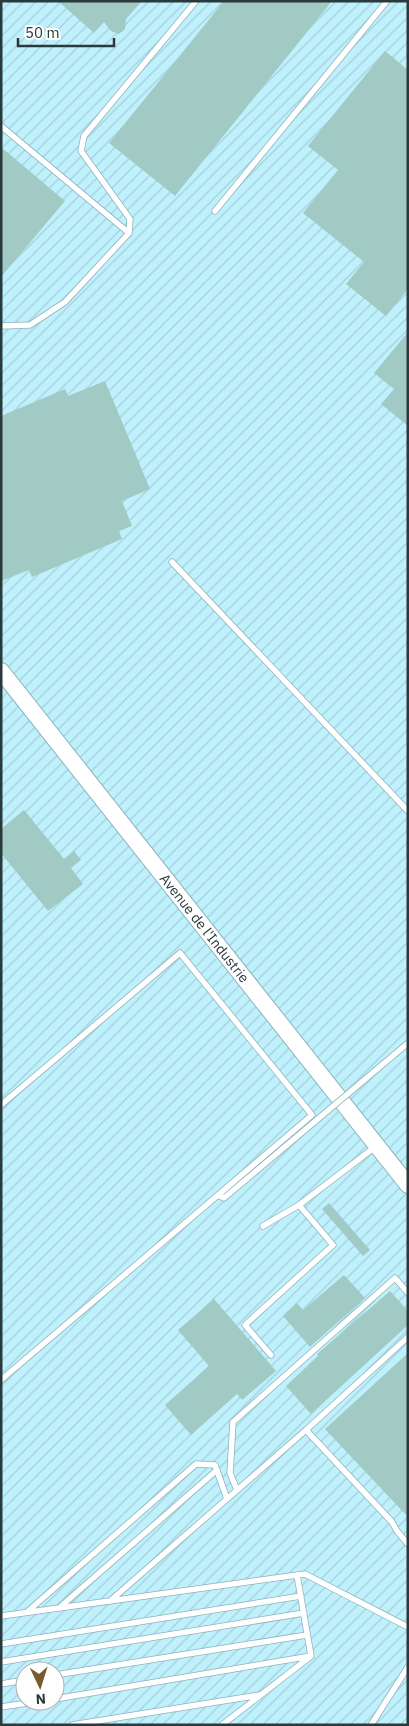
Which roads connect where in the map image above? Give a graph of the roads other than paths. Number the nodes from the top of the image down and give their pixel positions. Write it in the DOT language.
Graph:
graph roads {
  1 [pos="196,1"];
  2 [pos="387,1"];
  3 [pos="1,126"];
  4 [pos="214,211"];
  5 [pos="129,234"];
  6 [pos="1,326"];
  7 [pos="172,562"];
  8 [pos="1,671"];
  9 [pos="408,811"];
  10 [pos="408,1043"];
  11 [pos="1,1105"];
  12 [pos="377,1146"];
  13 [pos="408,1185"];
  14 [pos="218,1195"];
  15 [pos="299,1205"];
  16 [pos="263,1226"];
  17 [pos="408,1293"];
  18 [pos="408,1337"];
  19 [pos="271,1355"];
  20 [pos="1,1380"];
  21 [pos="306,1430"];
  22 [pos="217,1470"];
  23 [pos="237,1490"];
  24 [pos="227,1499"];
  25 [pos="408,1544"];
  26 [pos="297,1575"];
  27 [pos="301,1596"];
  28 [pos="110,1601"];
  29 [pos="59,1608"];
  30 [pos="26,1613"];
  31 [pos="304,1613"];
  32 [pos="1,1616"];
  33 [pos="408,1627"];
  34 [pos="308,1635"];
  35 [pos="1,1644"];
  36 [pos="311,1656"];
  37 [pos="1,1662"];
  38 [pos="408,1667"];
  39 [pos="65,1673"];
  40 [pos="15,1682"];
  41 [pos="1,1684"];
  42 [pos="262,1694"];
  43 [pos="65,1697"];
  44 [pos="15,1705"];
  45 [pos="1,1708"];
  46 [pos="72,1725"];
  47 [pos="222,1725"];
  48 [pos="371,1725"];
  1 -- 5 [label="lane"];
  2 -- 4 [label="lane"];
  3 -- 5 [label="lane"];
  5 -- 6 [label="lane"];
  7 -- 9 [label="lane"];
  8 -- 12 [label="street, Avenue de l'Industrie"];
  10 -- 14 [label="lane, bridge"];
  11 -- 14 [label="lane"];
  12 -- 13 [label="street, Avenue de l'Industrie"];
  12 -- 15 [label="lane"];
  14 -- 20 [label="lane"];
  15 -- 16 [label="lane"];
  15 -- 19 [label="lane"];
  17 -- 23 [label="lane"];
  18 -- 21 [label="lane"];
  21 -- 23 [label="lane"];
  21 -- 25 [label="lane"];
  22 -- 24 [label="lane"];
  22 -- 29 [label="lane"];
  22 -- 30 [label="lane"];
  23 -- 24 [label="lane"];
  24 -- 28 [label="lane"];
  26 -- 27 [label="lane"];
  26 -- 28 [label="lane"];
  26 -- 33 [label="lane"];
  27 -- 31 [label="lane"];
  27 -- 35 [label="lane"];
  28 -- 29 [label="lane"];
  29 -- 30 [label="lane"];
  30 -- 32 [label="lane"];
  31 -- 34 [label="lane"];
  31 -- 37 [label="lane"];
  34 -- 36 [label="lane"];
  34 -- 39 [label="lane"];
  36 -- 42 [label="lane"];
  36 -- 43 [label="lane"];
  38 -- 48 [label="lane"];
  40 -- 41 [label="lane"];
  42 -- 46 [label="lane"];
  42 -- 47 [label="lane"];
  44 -- 45 [label="lane"];
}
